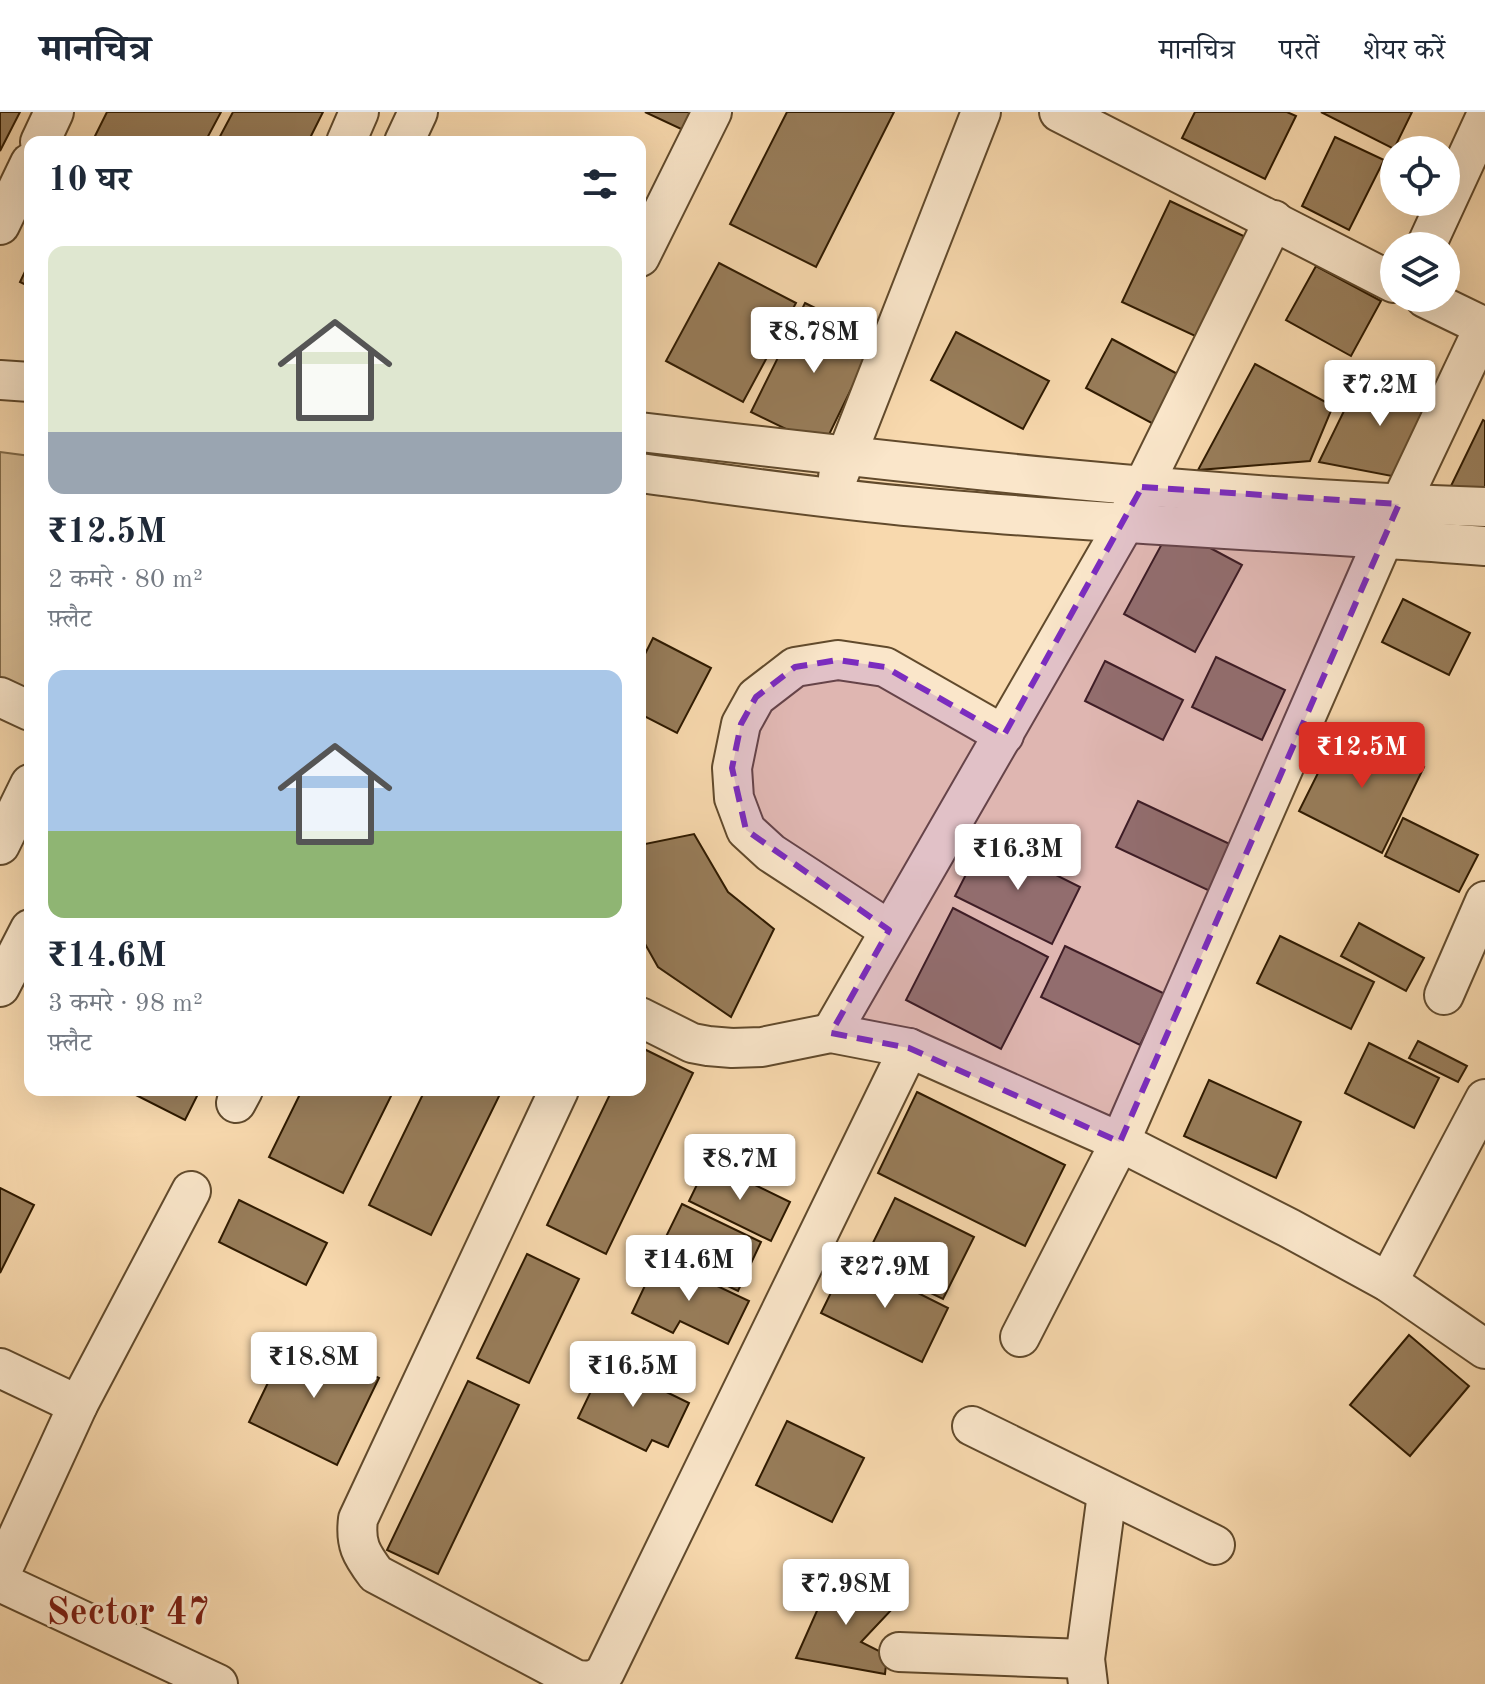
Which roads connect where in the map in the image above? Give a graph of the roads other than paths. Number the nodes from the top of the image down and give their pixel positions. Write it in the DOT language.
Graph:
graph roads {
  1 [pos="54,112"];
  2 [pos="359,112"];
  3 [pos="418,112"];
  4 [pos="712,112"];
  5 [pos="981,112"];
  6 [pos="1059,112"];
  7 [pos="1485,118"];
  8 [pos="43,136"];
  9 [pos="349,136"];
  10 [pos="407,136"];
  11 [pos="1474,170"];
  12 [pos="24,175"];
  13 [pos="1274,220"];
  14 [pos="0,225"];
  15 [pos="1435,232"];
  16 [pos="646,245"];
  17 [pos="1380,276"];
  18 [pos="1454,312"];
  19 [pos="1485,327"];
  20 [pos="0,380"];
  21 [pos="24,382"];
  22 [pos="646,433"];
  23 [pos="846,456"];
  24 [pos="646,474"];
  25 [pos="1142,487"];
  26 [pos="830,498"];
  27 [pos="1485,507"];
  28 [pos="1391,521"];
  29 [pos="1125,523"];
  30 [pos="1485,546"];
  31 [pos="0,697"];
  32 [pos="24,708"];
  33 [pos="1004,735"];
  34 [pos="24,796"];
  35 [pos="0,845"];
  36 [pos="1485,901"];
  37 [pos="889,930"];
  38 [pos="24,941"];
  39 [pos="0,987"];
  40 [pos="1444,995"];
  41 [pos="646,1020"];
  42 [pos="831,1033"];
  43 [pos="909,1048"];
  44 [pos="556,1096"];
  45 [pos="1485,1099"];
  46 [pos="1120,1142"];
  47 [pos="191,1191"];
  48 [pos="1388,1282"];
  49 [pos="1020,1337"];
  50 [pos="1485,1349"];
  51 [pos="0,1368"];
  52 [pos="78,1405"];
  53 [pos="972,1426"];
  54 [pos="1107,1494"];
  55 [pos="1215,1545"];
  56 [pos="0,1575"];
  57 [pos="0,1582"];
  58 [pos="899,1652"];
  59 [pos="1086,1672"];
  60 [pos="218,1684"];
  1 -- 8 [label="street"];
  2 -- 9 [label="street"];
  3 -- 10 [label="street"];
  4 -- 16 [label="street"];
  5 -- 23 [label="street"];
  6 -- 13 [label="street"];
  7 -- 11 [label="street"];
  11 -- 15 [label="street"];
  12 -- 14 [label="street"];
  13 -- 17 [label="street"];
  13 -- 25 [label="street"];
  18 -- 19 [label="street"];
  19 -- 28 [label="street"];
  20 -- 21 [label="street"];
  22 -- 23 [label="street"];
  23 -- 25 [label="street"];
  23 -- 26 [label="street"];
  24 -- 26 [label="street"];
  25 -- 28 [label="street"];
  25 -- 29 [label="street"];
  26 -- 29 [label="street"];
  27 -- 28 [label="street"];
  28 -- 29 [label="street"];
  28 -- 30 [label="street"];
  28 -- 46 [label="street"];
  29 -- 33 [label="street"];
  31 -- 32 [label="street"];
  33 -- 37 [label="street"];
  33 -- 37 [label="street"];
  34 -- 35 [label="street"];
  36 -- 40 [label="street"];
  37 -- 42 [label="street"];
  38 -- 39 [label="street"];
  41 -- 42 [label="street"];
  42 -- 43 [label="street"];
  43 -- 44 [label="street"];
  43 -- 46 [label="street"];
  45 -- 48 [label="street"];
  46 -- 48 [label="street"];
  46 -- 49 [label="street"];
  47 -- 52 [label="street"];
  48 -- 50 [label="street"];
  51 -- 52 [label="street"];
  52 -- 56 [label="street"];
  53 -- 54 [label="street"];
  54 -- 55 [label="street"];
  54 -- 59 [label="street"];
  57 -- 60 [label="street"];
  58 -- 59 [label="street"];
}
